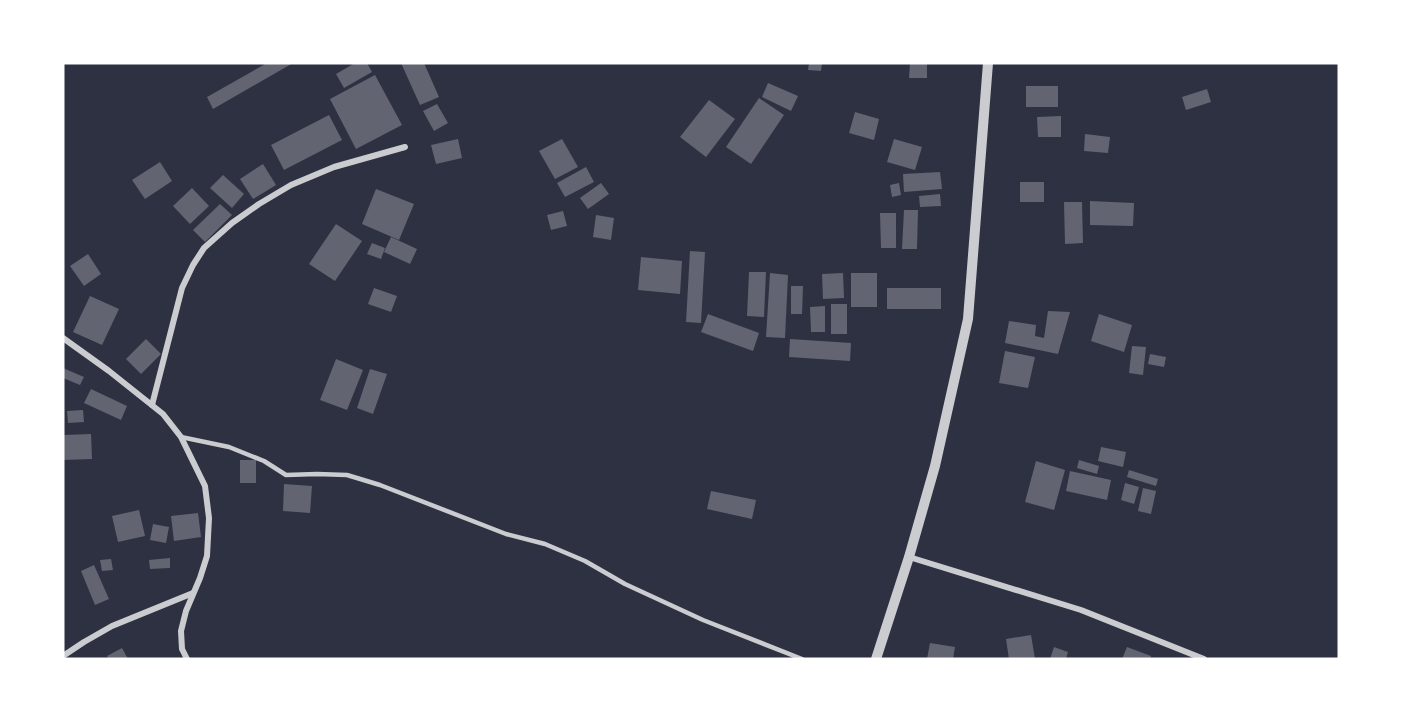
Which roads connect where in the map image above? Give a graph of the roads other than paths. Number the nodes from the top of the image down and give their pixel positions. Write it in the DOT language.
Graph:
graph roads {
  1 [pos="988,63"];
  2 [pos="405,147"];
  3 [pos="63,338"];
  4 [pos="152,405"];
  5 [pos="181,437"];
  6 [pos="909,557"];
  7 [pos="193,593"];
  8 [pos="63,656"];
  9 [pos="186,659"];
  10 [pos="802,659"];
  11 [pos="876,659"];
  12 [pos="1204,659"];
  1 -- 6 [label="street"];
  2 -- 4 [label="street"];
  3 -- 4 [label="street"];
  4 -- 5 [label="street"];
  5 -- 7 [label="street"];
  5 -- 10 [label="lane"];
  6 -- 11 [label="street"];
  6 -- 12 [label="street"];
  7 -- 8 [label="street"];
  7 -- 9 [label="street"];
}
